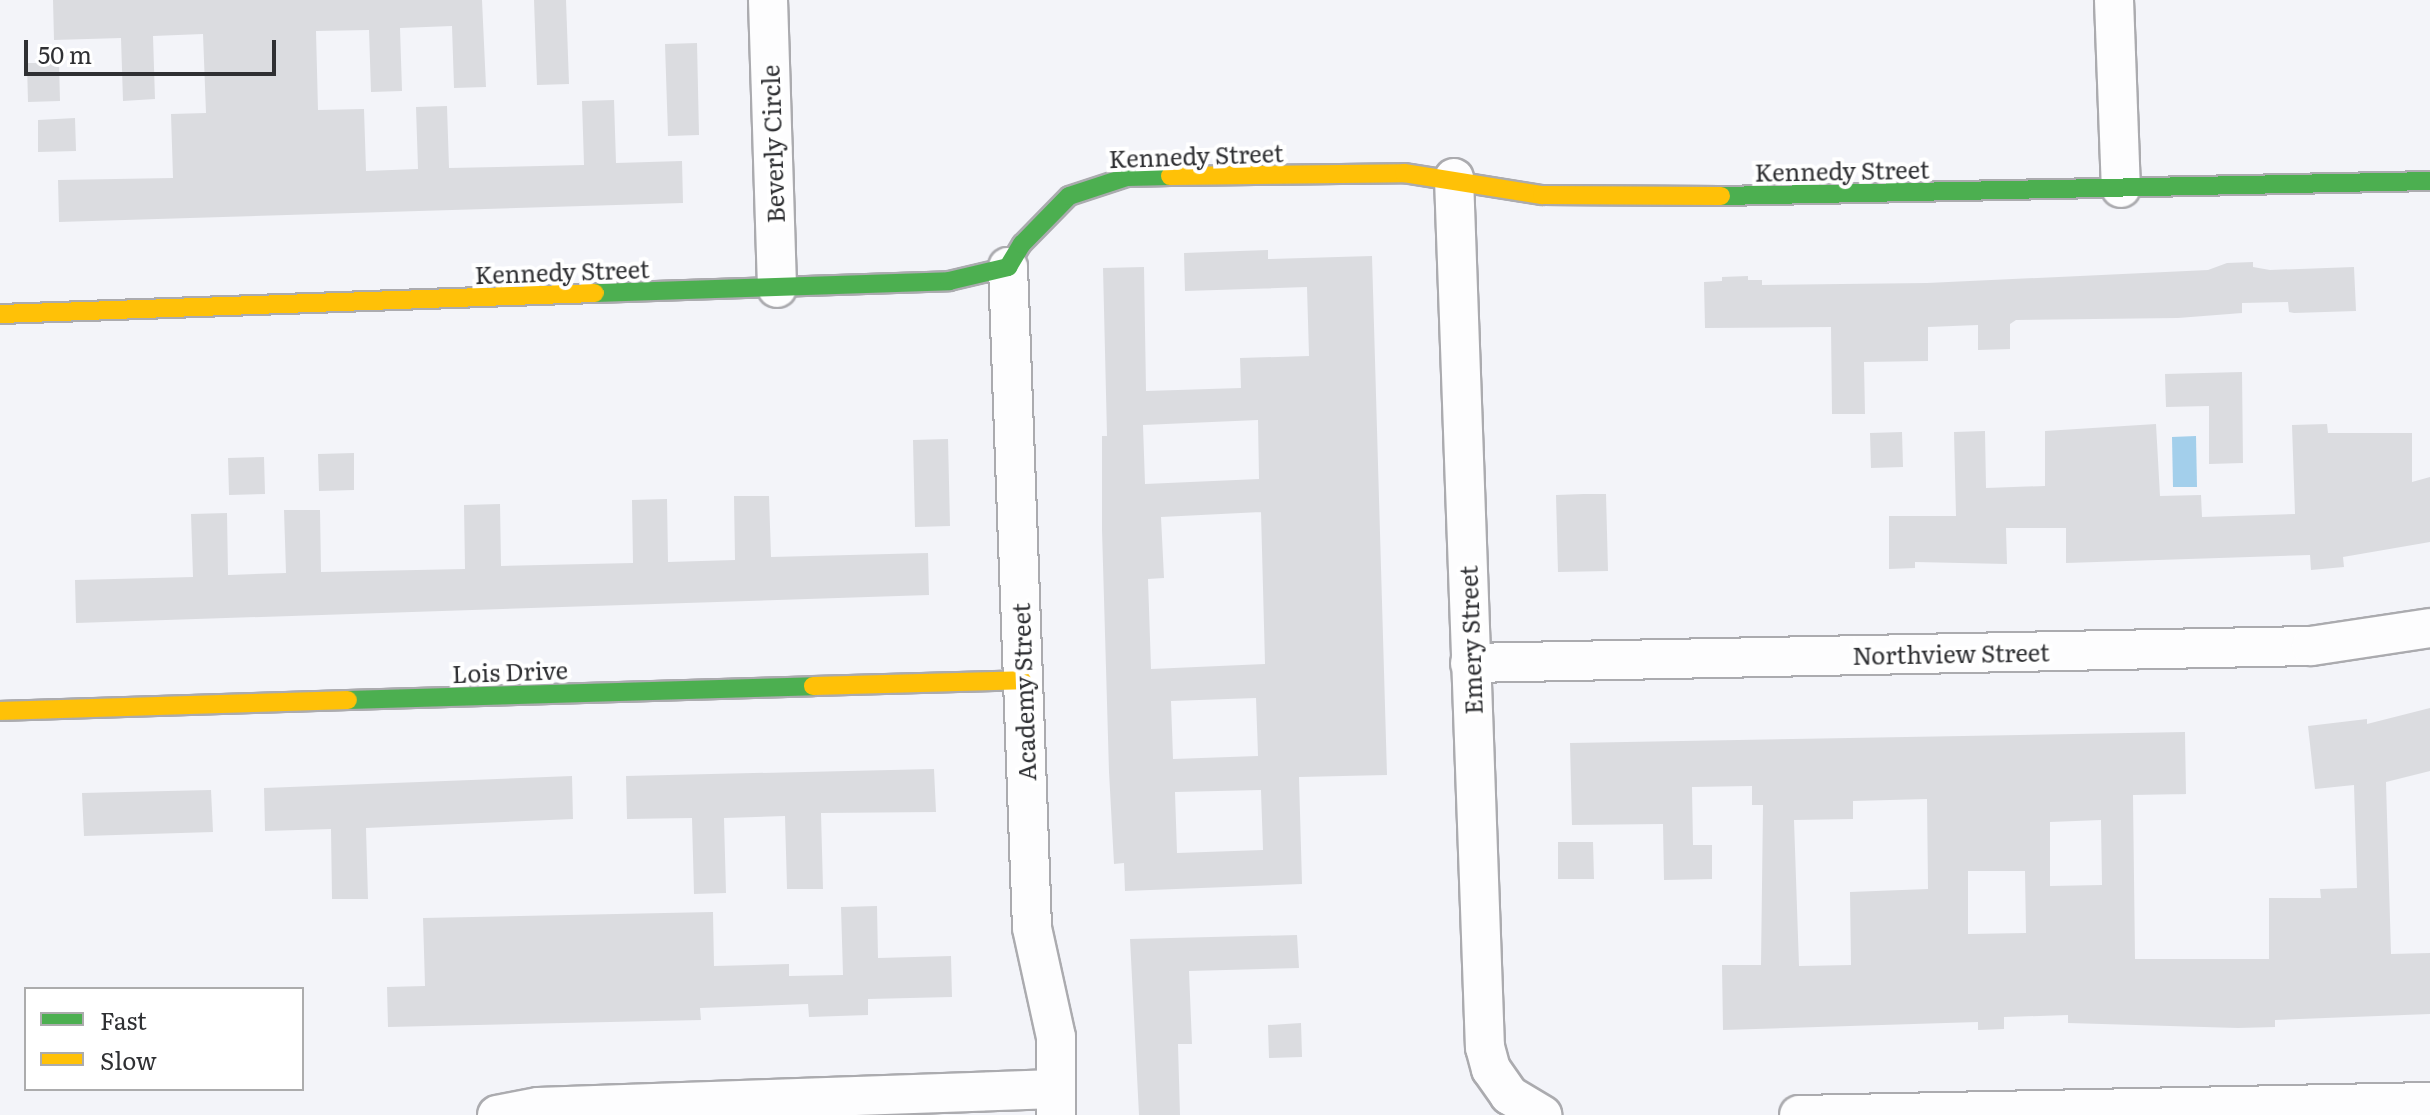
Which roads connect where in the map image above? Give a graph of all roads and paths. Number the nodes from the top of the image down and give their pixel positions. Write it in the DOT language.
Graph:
graph roads {
  1 [pos="768,0"];
  2 [pos="2114,0"];
  3 [pos="1454,178"];
  4 [pos="2430,181"];
  5 [pos="2121,188"];
  6 [pos="1008,267"];
  7 [pos="777,288"];
  8 [pos="0,314"];
  9 [pos="2430,628"];
  10 [pos="1470,663"];
  11 [pos="1022,680"];
  12 [pos="0,711"];
  13 [pos="1055,1102"];
  14 [pos="2430,1102"];
  15 [pos="2155,1111"];
  16 [pos="497,1115"];
  17 [pos="1542,1115"];
  18 [pos="1799,1115"];
  1 -- 7 [label="street, Beverly Circle"];
  2 -- 5 [label="street"];
  3 -- 5 [label="street, Kennedy Street"];
  3 -- 6 [label="street, Kennedy Street"];
  3 -- 10 [label="street, Emery Street"];
  4 -- 5 [label="street, Kennedy Street"];
  6 -- 7 [label="street, Kennedy Street"];
  6 -- 11 [label="street, Academy Street"];
  7 -- 8 [label="street, Kennedy Street"];
  9 -- 10 [label="street, Northview Street"];
  10 -- 17 [label="street, Emery Street"];
  11 -- 12 [label="street, Lois Drive"];
  11 -- 13 [label="street, Academy Street"];
  13 -- 16 [label="street"];
  14 -- 15 [label="street"];
  15 -- 18 [label="street"];
}
